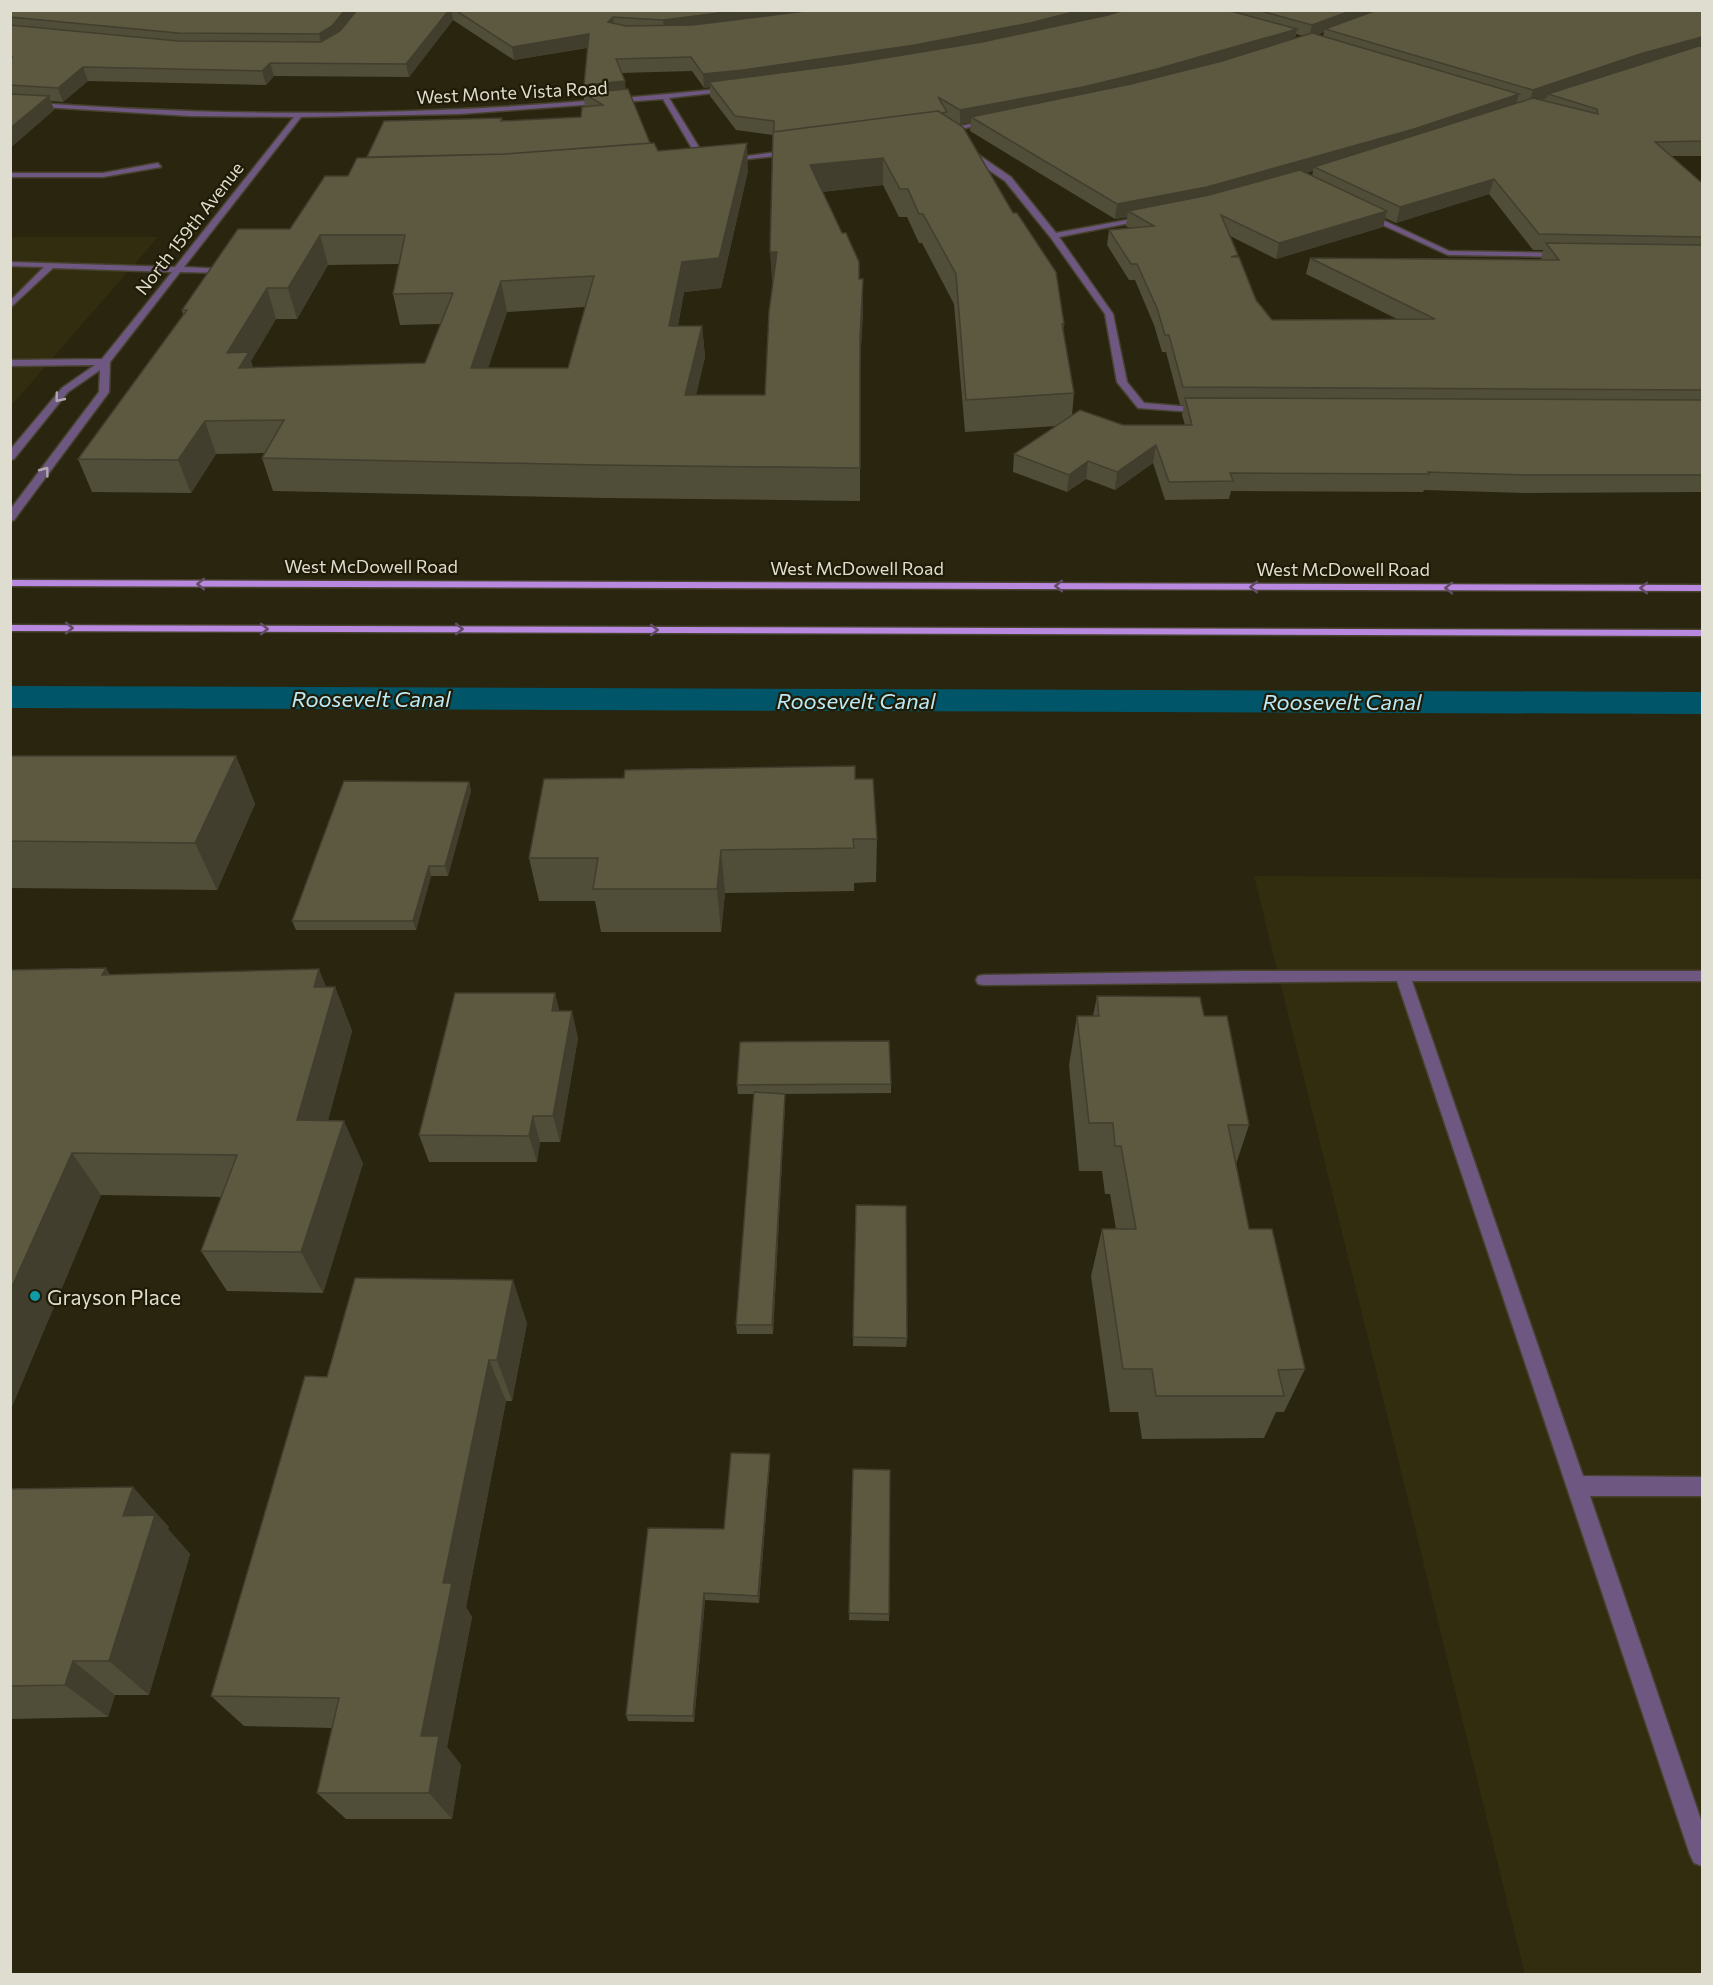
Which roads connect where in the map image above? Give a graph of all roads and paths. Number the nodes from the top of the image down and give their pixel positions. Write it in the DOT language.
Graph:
graph roads {
  1 [pos="742,88"];
  2 [pos="665,97"];
  3 [pos="10,103"];
  4 [pos="299,115"];
  5 [pos="1000,120"];
  6 [pos="946,137"];
  7 [pos="955,143"];
  8 [pos="798,151"];
  9 [pos="704,162"];
  10 [pos="693,163"];
  11 [pos="158,165"];
  12 [pos="10,175"];
  13 [pos="1362,212"];
  14 [pos="1159,215"];
  15 [pos="1054,236"];
  16 [pos="1575,255"];
  17 [pos="10,264"];
  18 [pos="51,265"];
  19 [pos="178,268"];
  20 [pos="224,271"];
  21 [pos="10,306"];
  22 [pos="105,362"];
  23 [pos="10,363"];
  24 [pos="1213,411"];
  25 [pos="10,457"];
  26 [pos="10,518"];
  27 [pos="10,583"];
  28 [pos="1702,588"];
  29 [pos="10,628"];
  30 [pos="1702,633"];
  31 [pos="1403,976"];
  32 [pos="1702,976"];
  33 [pos="983,980"];
  34 [pos="1576,1486"];
  35 [pos="1702,1486"];
  36 [pos="1702,1855"];
  1 -- 2 [label="street, West Monte Vista Road"];
  2 -- 4 [label="street, West Monte Vista Road"];
  2 -- 9 [label="street"];
  3 -- 4 [label="street, West Monte Vista Road"];
  4 -- 19 [label="street, North 159th Avenue"];
  5 -- 6 [label="street"];
  7 -- 15 [label="street"];
  8 -- 9 [label="street"];
  9 -- 10 [label="street"];
  11 -- 12 [label="street"];
  13 -- 16 [label="street"];
  14 -- 15 [label="street"];
  15 -- 24 [label="street"];
  17 -- 18 [label="street"];
  18 -- 19 [label="street"];
  18 -- 21 [label="street"];
  19 -- 20 [label="street"];
  19 -- 22 [label="street, North 159th Avenue"];
  22 -- 23 [label="street"];
  22 -- 25 [label="street, North 159th Avenue, one-way"];
  26 -- 22 [label="street, one-way"];
  28 -- 27 [label="main road, West McDowell Road, one-way"];
  29 -- 30 [label="main road, one-way"];
  31 -- 32 [label="street"];
  31 -- 33 [label="street"];
  31 -- 34 [label="street"];
  34 -- 35 [label="street"];
  34 -- 36 [label="street"];
}
